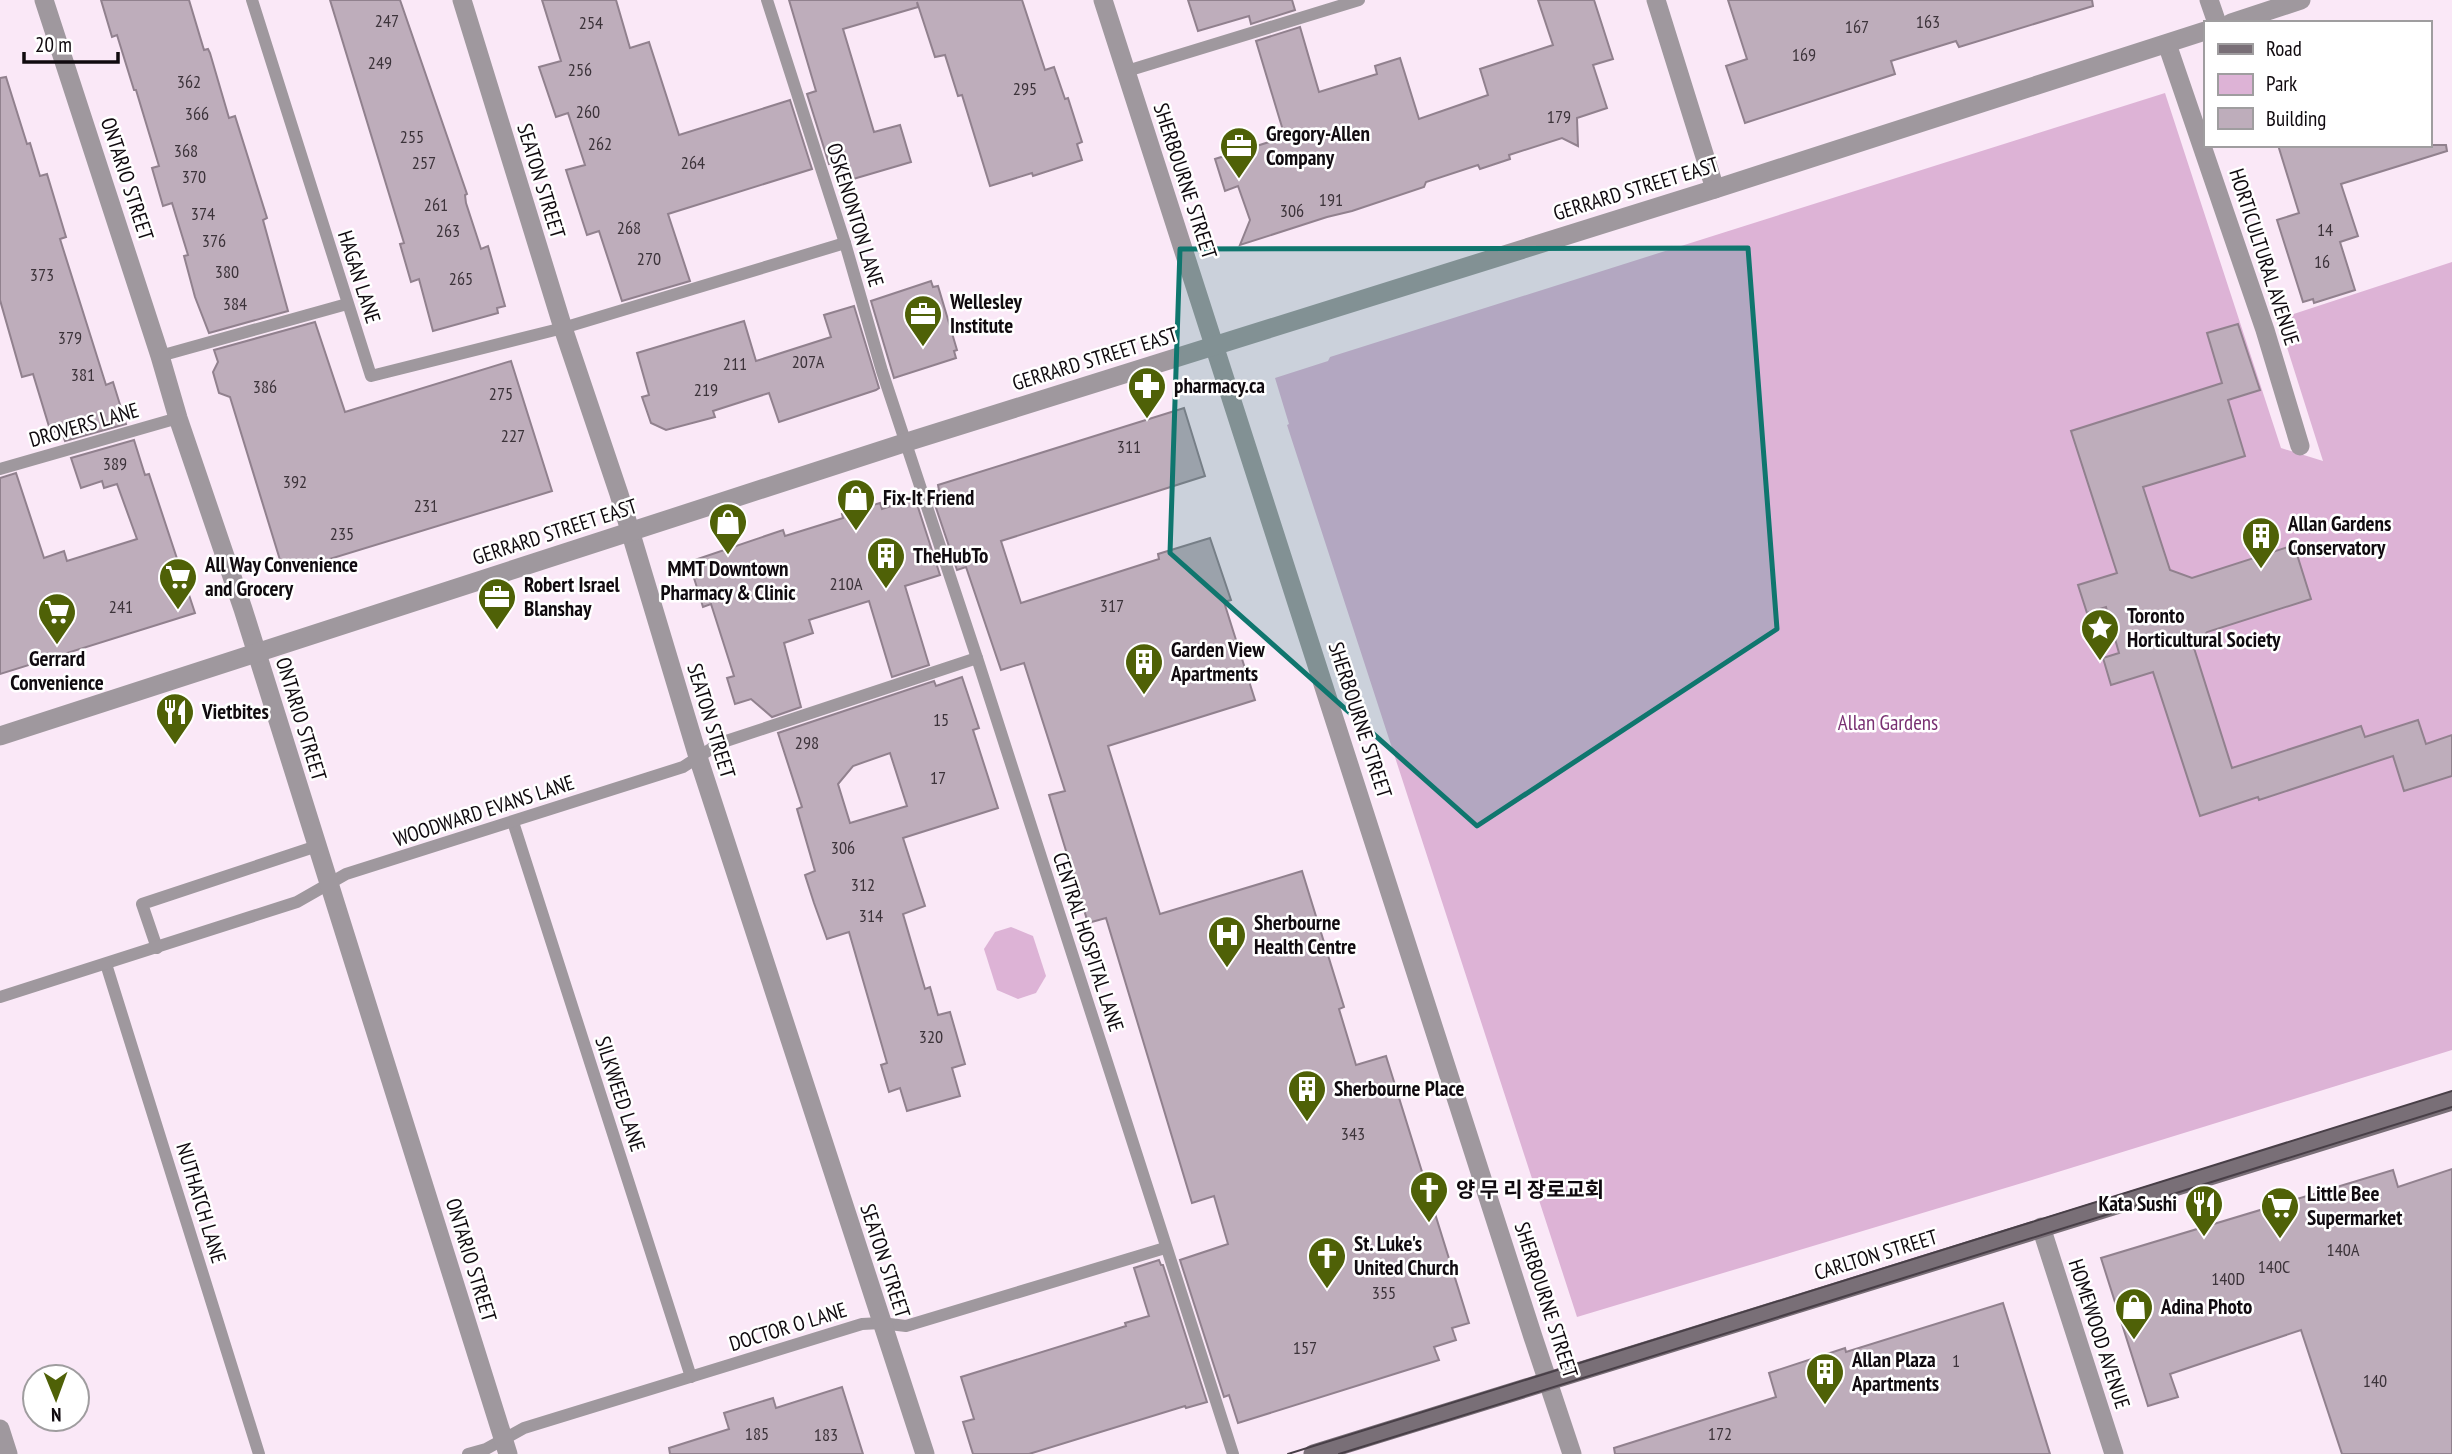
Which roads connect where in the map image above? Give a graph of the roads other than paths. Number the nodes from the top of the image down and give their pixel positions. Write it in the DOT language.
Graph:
graph roads {
  1 [pos="44,0"];
  2 [pos="252,0"];
  3 [pos="462,0"];
  4 [pos="767,0"];
  5 [pos="1104,0"];
  6 [pos="1359,0"];
  7 [pos="1656,0"];
  8 [pos="2209,0"];
  9 [pos="2301,0"];
  10 [pos="2216,21"];
  11 [pos="2237,21"];
  12 [pos="2204,31"];
  13 [pos="2167,44"];
  14 [pos="1126,71"];
  15 [pos="1715,189"];
  16 [pos="845,243"];
  17 [pos="347,304"];
  18 [pos="563,327"];
  19 [pos="1214,345"];
  20 [pos="160,356"];
  21 [pos="178,418"];
  22 [pos="906,442"];
  23 [pos="2300,446"];
  24 [pos="0,468"];
  25 [pos="631,531"];
  26 [pos="256,653"];
  27 [pos="977,658"];
  28 [pos="0,736"];
  29 [pos="698,757"];
  30 [pos="513,822"];
  31 [pos="317,846"];
  32 [pos="329,885"];
  33 [pos="157,948"];
  34 [pos="106,964"];
  35 [pos="0,997"];
  36 [pos="2452,1101"];
  37 [pos="2041,1227"];
  38 [pos="1165,1248"];
  39 [pos="881,1323"];
  40 [pos="691,1377"];
  41 [pos="1548,1381"];
  42 [pos="0,1429"];
  43 [pos="506,1446"];
  44 [pos="8,1454"];
  45 [pos="259,1454"];
  46 [pos="468,1454"];
  47 [pos="925,1454"];
  48 [pos="1233,1454"];
  49 [pos="1313,1454"];
  50 [pos="1572,1454"];
  51 [pos="2114,1454"];
  1 -- 20 [label="street, ONTARIO STREET"];
  2 -- 17 [label="lane, HAGAN LANE"];
  3 -- 18 [label="street, SEATON STREET"];
  4 -- 16 [label="lane, OSKENONTON LANE"];
  5 -- 14 [label="street, SHERBOURNE STREET"];
  6 -- 14 [label="lane"];
  7 -- 15 [label="street"];
  8 -- 10 [label="street"];
  9 -- 11 [label="street"];
  12 -- 13 [label="street, GERRARD STREET EAST"];
  13 -- 15 [label="street, GERRARD STREET EAST"];
  13 -- 23 [label="street, HORTICULTURAL AVENUE"];
  14 -- 19 [label="street, SHERBOURNE STREET"];
  15 -- 19 [label="street, GERRARD STREET EAST"];
  16 -- 18 [label="lane"];
  16 -- 22 [label="lane, OSKENONTON LANE"];
  17 -- 18 [label="lane, HAGAN LANE"];
  17 -- 20 [label="lane"];
  18 -- 25 [label="street, SEATON STREET"];
  19 -- 22 [label="street, GERRARD STREET EAST"];
  19 -- 41 [label="street, SHERBOURNE STREET"];
  20 -- 21 [label="street, ONTARIO STREET"];
  21 -- 24 [label="lane, DROVERS LANE"];
  21 -- 26 [label="street, ONTARIO STREET"];
  22 -- 25 [label="street, GERRARD STREET EAST"];
  22 -- 27 [label="lane, CENTRAL HOSPITAL LANE"];
  25 -- 26 [label="street, GERRARD STREET EAST"];
  25 -- 29 [label="street, SEATON STREET"];
  26 -- 28 [label="street, GERRARD STREET EAST"];
  26 -- 31 [label="street, ONTARIO STREET"];
  27 -- 29 [label="lane, WOODWARD EVANS LANE"];
  27 -- 38 [label="lane, CENTRAL HOSPITAL LANE"];
  29 -- 30 [label="lane, WOODWARD EVANS LANE"];
  29 -- 39 [label="street, SEATON STREET"];
  30 -- 32 [label="lane, WOODWARD EVANS LANE"];
  30 -- 40 [label="lane, SILKWEED LANE"];
  31 -- 32 [label="street, ONTARIO STREET"];
  31 -- 33 [label="lane"];
  32 -- 33 [label="lane, WOODWARD EVANS LANE"];
  32 -- 43 [label="street, ONTARIO STREET"];
  33 -- 34 [label="lane, WOODWARD EVANS LANE"];
  34 -- 35 [label="lane, WOODWARD EVANS LANE"];
  34 -- 45 [label="lane, NUTHATCH LANE"];
  36 -- 37 [label="main road, CARLTON STREET"];
  37 -- 41 [label="main road, CARLTON STREET"];
  37 -- 51 [label="street, HOMEWOOD AVENUE"];
  38 -- 39 [label="lane, DOCTOR O LANE"];
  38 -- 48 [label="lane, CENTRAL HOSPITAL LANE"];
  39 -- 40 [label="lane, DOCTOR O LANE"];
  39 -- 47 [label="street, SEATON STREET"];
  40 -- 43 [label="lane, DOCTOR O LANE"];
  41 -- 49 [label="main road, CARLTON STREET"];
  41 -- 50 [label="street, SHERBOURNE STREET"];
  42 -- 44 [label="street"];
  43 -- 46 [label="lane, DOCTOR O LANE"];
}
